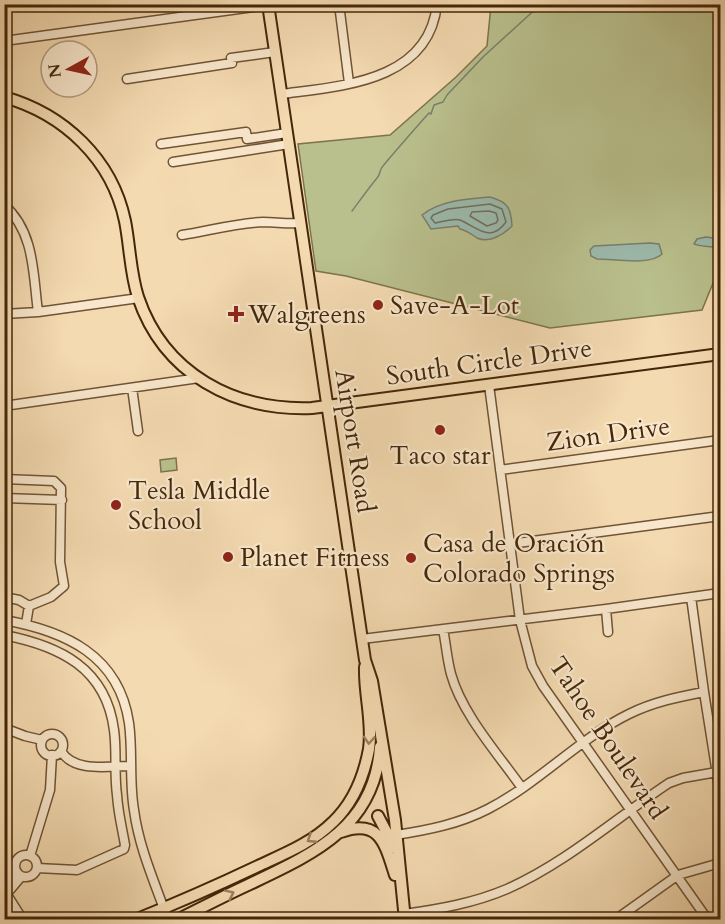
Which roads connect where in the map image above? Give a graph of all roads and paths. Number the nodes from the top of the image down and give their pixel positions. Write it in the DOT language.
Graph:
graph roads {
  1 [pos="339,4"];
  2 [pos="437,4"];
  3 [pos="268,5"];
  4 [pos="210,9"];
  5 [pos="4,41"];
  6 [pos="275,52"];
  7 [pos="127,79"];
  8 [pos="348,83"];
  9 [pos="282,94"];
  10 [pos="4,97"];
  11 [pos="288,138"];
  12 [pos="161,144"];
  13 [pos="173,162"];
  14 [pos="4,205"];
  15 [pos="300,222"];
  16 [pos="182,235"];
  17 [pos="139,298"];
  18 [pos="38,312"];
  19 [pos="4,314"];
  20 [pos="720,354"];
  21 [pos="199,378"];
  22 [pos="489,385"];
  23 [pos="132,388"];
  24 [pos="4,406"];
  25 [pos="327,406"];
  26 [pos="138,431"];
  27 [pos="720,440"];
  28 [pos="500,470"];
  29 [pos="4,479"];
  30 [pos="4,498"];
  31 [pos="62,500"];
  32 [pos="720,516"];
  33 [pos="510,544"];
  34 [pos="720,592"];
  35 [pos="4,597"];
  36 [pos="691,597"];
  37 [pos="29,606"];
  38 [pos="606,609"];
  39 [pos="4,620"];
  40 [pos="520,620"];
  41 [pos="26,624"];
  42 [pos="444,628"];
  43 [pos="608,632"];
  44 [pos="4,635"];
  45 [pos="362,639"];
  46 [pos="365,660"];
  47 [pos="704,692"];
  48 [pos="4,728"];
  49 [pos="381,732"];
  50 [pos="42,740"];
  51 [pos="585,742"];
  52 [pos="57,753"];
  53 [pos="115,766"];
  54 [pos="130,766"];
  55 [pos="717,771"];
  56 [pos="522,788"];
  57 [pos="720,792"];
  58 [pos="351,798"];
  59 [pos="361,805"];
  60 [pos="631,810"];
  61 [pos="378,816"];
  62 [pos="341,832"];
  63 [pos="395,832"];
  64 [pos="30,856"];
  65 [pos="720,863"];
  66 [pos="37,868"];
  67 [pos="394,872"];
  68 [pos="19,874"];
  69 [pos="678,875"];
  70 [pos="4,885"];
  71 [pos="402,897"];
  72 [pos="4,898"];
  73 [pos="166,914"];
  74 [pos="405,917"];
  75 [pos="12,920"];
  76 [pos="23,920"];
  77 [pos="135,920"];
  78 [pos="177,920"];
  79 [pos="615,920"];
  80 [pos="708,920"];
  1 -- 8 [label="street"];
  2 -- 8 [label="street"];
  3 -- 4 [label="street"];
  3 -- 6 [label="main road, Airport Road"];
  4 -- 5 [label="street"];
  6 -- 7 [label="street"];
  6 -- 9 [label="main road, Airport Road"];
  8 -- 9 [label="street"];
  9 -- 11 [label="main road, Airport Road"];
  10 -- 17 [label="main road, South Circle Drive"];
  11 -- 12 [label="street"];
  11 -- 13 [label="street"];
  11 -- 15 [label="main road, Airport Road"];
  14 -- 18 [label="street"];
  15 -- 16 [label="street"];
  15 -- 25 [label="main road, Airport Road"];
  17 -- 18 [label="street"];
  17 -- 21 [label="main road, South Circle Drive"];
  18 -- 19 [label="street"];
  20 -- 22 [label="main road, South Circle Drive"];
  21 -- 23 [label="street"];
  21 -- 25 [label="main road, South Circle Drive"];
  22 -- 25 [label="main road, South Circle Drive"];
  22 -- 28 [label="street, Tahoe Boulevard"];
  23 -- 24 [label="street"];
  23 -- 26 [label="street"];
  25 -- 45 [label="main road, Airport Road"];
  27 -- 28 [label="street, Zion Drive"];
  28 -- 33 [label="street, Tahoe Boulevard"];
  29 -- 31 [label="street"];
  30 -- 31 [label="street"];
  31 -- 37 [label="street"];
  32 -- 33 [label="street"];
  33 -- 40 [label="street, Tahoe Boulevard"];
  34 -- 36 [label="street"];
  35 -- 37 [label="street"];
  36 -- 38 [label="street"];
  36 -- 47 [label="street"];
  37 -- 41 [label="street"];
  38 -- 40 [label="street"];
  38 -- 43 [label="street"];
  39 -- 41 [label="street"];
  40 -- 42 [label="street"];
  40 -- 51 [label="street, Tahoe Boulevard"];
  41 -- 54 [label="street"];
  42 -- 45 [label="street"];
  42 -- 56 [label="street"];
  44 -- 53 [label="street"];
  45 -- 46 [label="main road, Airport Road"];
  46 -- 49 [label="main road, Airport Road"];
  46 -- 58 [label="main road, one-way"];
  47 -- 51 [label="street"];
  47 -- 55 [label="street"];
  48 -- 50 [label="street"];
  49 -- 59 [label="main road"];
  49 -- 63 [label="main road, Airport Road"];
  50 -- 52 [label="street"];
  50 -- 52 [label="street"];
  51 -- 56 [label="street"];
  51 -- 60 [label="street, Tahoe Boulevard"];
  52 -- 53 [label="street"];
  52 -- 64 [label="street"];
  53 -- 54 [label="street"];
  53 -- 66 [label="street"];
  54 -- 73 [label="street"];
  55 -- 57 [label="street"];
  55 -- 60 [label="street"];
  56 -- 63 [label="street"];
  58 -- 59 [label="main road"];
  58 -- 73 [label="main road, one-way"];
  59 -- 61 [label="main road"];
  59 -- 62 [label="main road"];
  60 -- 69 [label="street, Tahoe Boulevard"];
  60 -- 74 [label="street"];
  61 -- 63 [label="main road"];
  61 -- 67 [label="main road"];
  62 -- 67 [label="main road"];
  78 -- 62 [label="main road, one-way"];
  63 -- 71 [label="main road, Airport Road"];
  64 -- 66 [label="street"];
  64 -- 68 [label="street"];
  65 -- 69 [label="street"];
  66 -- 68 [label="street"];
  67 -- 71 [label="main road"];
  68 -- 70 [label="street"];
  68 -- 72 [label="street"];
  69 -- 79 [label="street"];
  69 -- 80 [label="street, Tahoe Boulevard"];
  71 -- 74 [label="main road, Airport Road"];
  72 -- 75 [label="street"];
  72 -- 76 [label="street"];
  73 -- 77 [label="main road"];
}
